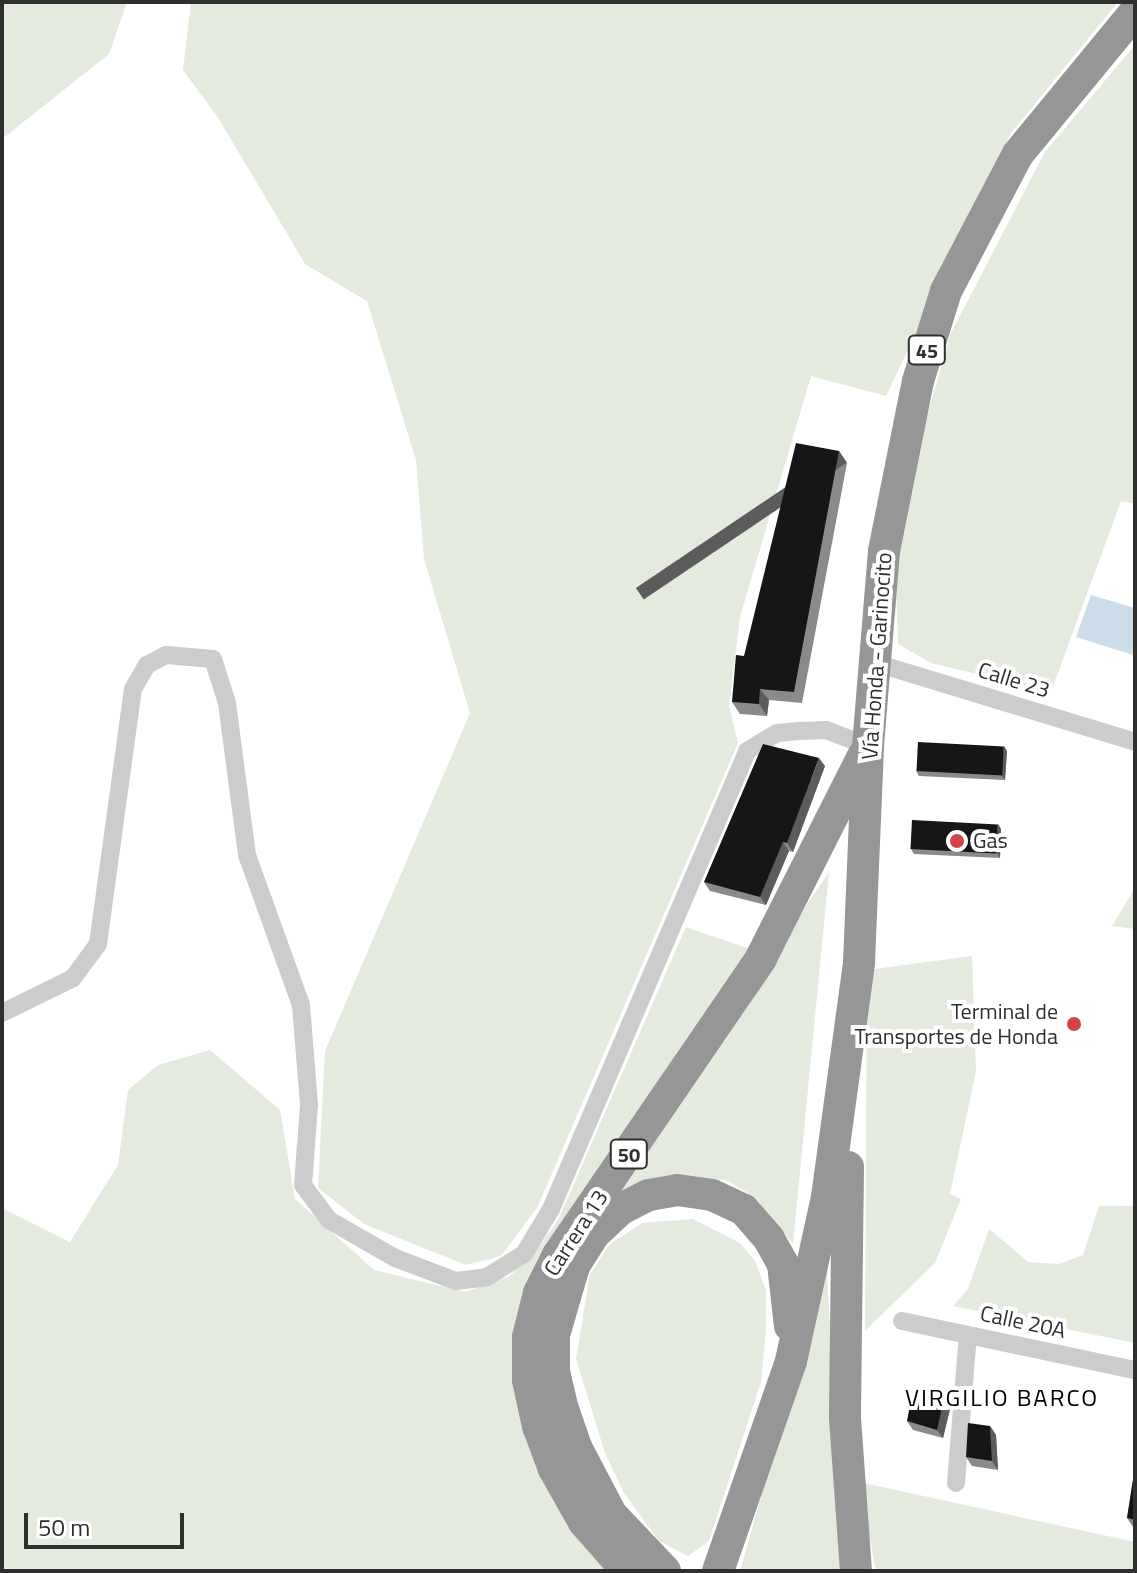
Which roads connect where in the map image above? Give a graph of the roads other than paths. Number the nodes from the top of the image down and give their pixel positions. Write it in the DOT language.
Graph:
graph roads {
  1 [pos="1135,12"];
  2 [pos="879,664"];
  3 [pos="1135,742"];
  4 [pos="868,746"];
  5 [pos="2,1013"];
  6 [pos="848,1060"];
  7 [pos="902,1321"];
  8 [pos="968,1335"];
  9 [pos="791,1361"];
  10 [pos="1135,1370"];
  11 [pos="956,1483"];
  12 [pos="627,1571"];
  13 [pos="665,1571"];
  14 [pos="718,1571"];
  15 [pos="856,1571"];
  1 -- 2 [label="highway, Vía Honda - Garinocito / 45"];
  2 -- 3 [label="street, Calle 23"];
  2 -- 4 [label="highway, Vía Honda - Garinocito / 45"];
  4 -- 5 [label="street"];
  4 -- 6 [label="highway, Vía Honda - Garinocito / 45"];
  4 -- 12 [label="highway, Carrera 13 / 50"];
  6 -- 9 [label="highway, Vía Honda - Garinocito / 45"];
  6 -- 15 [label="highway"];
  7 -- 8 [label="street, Calle 20A"];
  8 -- 10 [label="street, Calle 20A"];
  8 -- 11 [label="street"];
  9 -- 13 [label="highway, Carrera 13 / 50"];
  9 -- 14 [label="highway, 50"];
}
